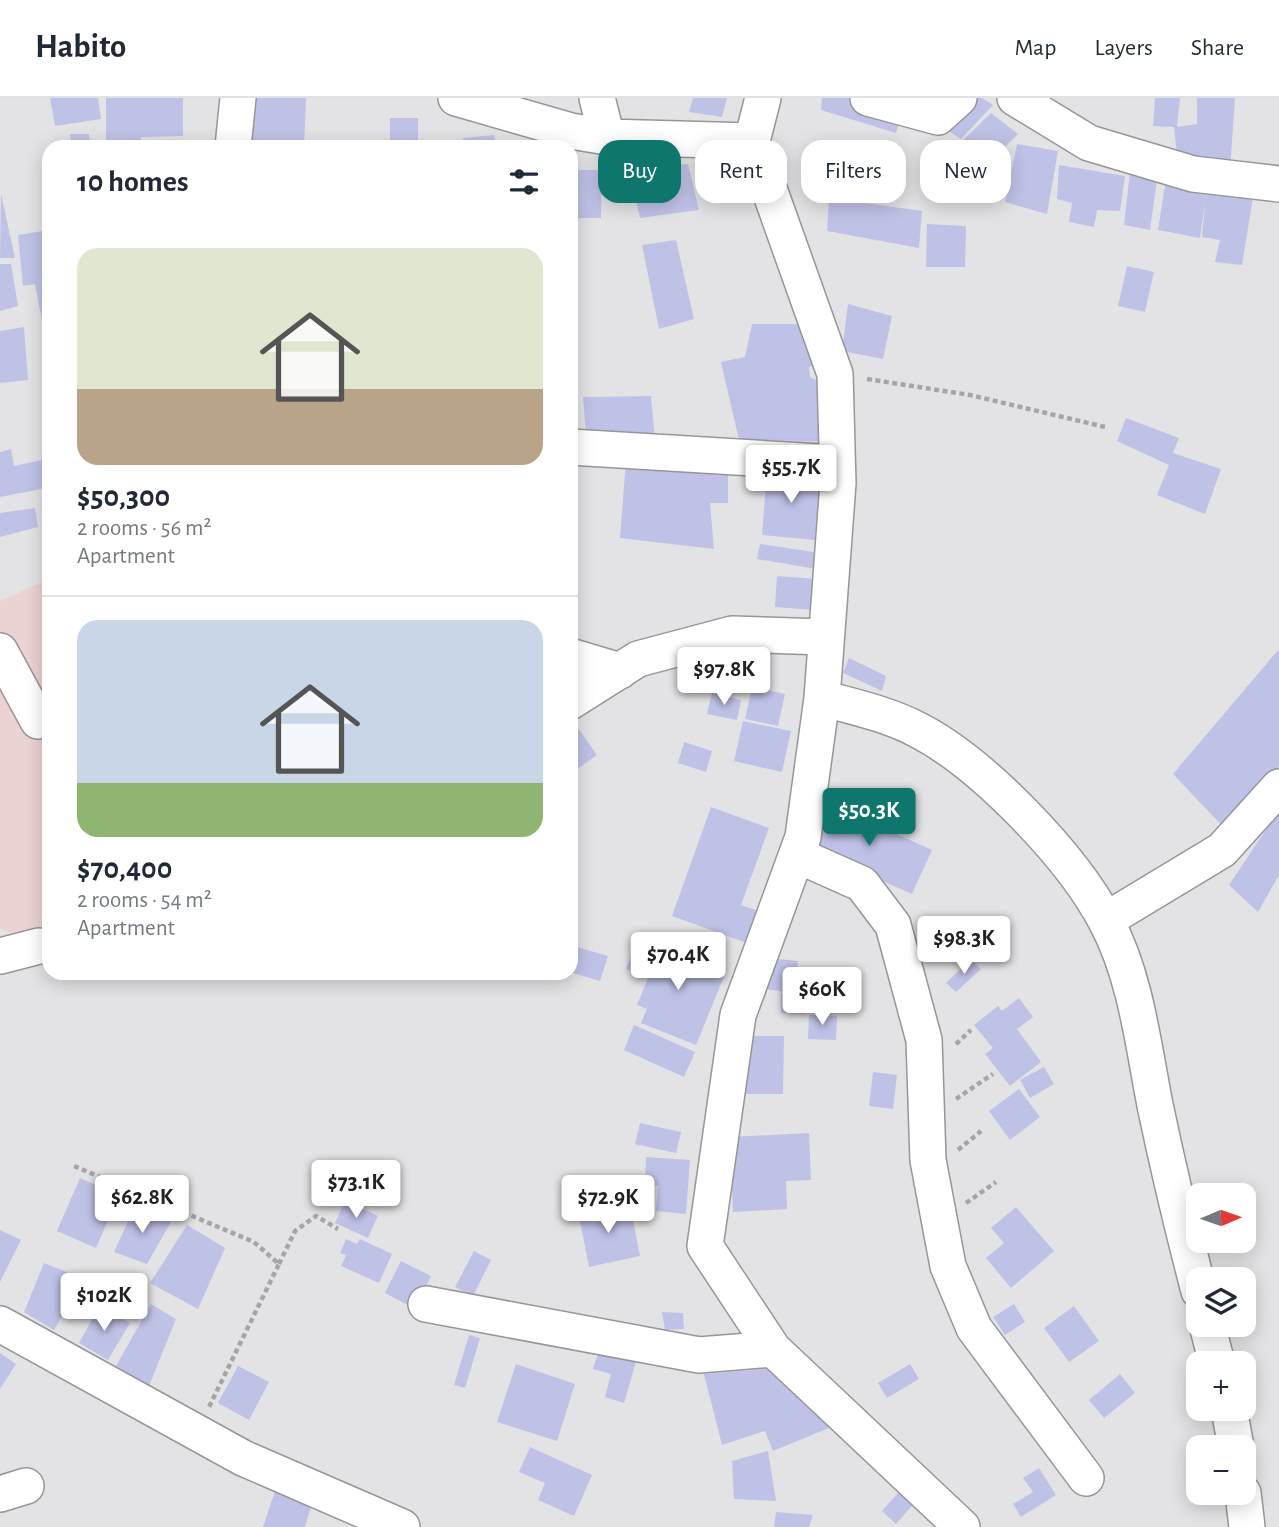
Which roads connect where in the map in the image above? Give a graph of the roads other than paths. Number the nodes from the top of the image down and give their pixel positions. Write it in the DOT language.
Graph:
graph roads {
  1 [pos="238,98"];
  2 [pos="456,98"];
  3 [pos="597,98"];
  4 [pos="763,98"];
  5 [pos="868,98"];
  6 [pos="959,98"];
  7 [pos="1015,98"];
  8 [pos="607,137"];
  9 [pos="234,140"];
  10 [pos="716,140"];
  11 [pos="752,140"];
  12 [pos="1279,184"];
  13 [pos="774,203"];
  14 [pos="578,447"];
  15 [pos="837,463"];
  16 [pos="826,637"];
  17 [pos="0,651"];
  18 [pos="578,658"];
  19 [pos="620,671"];
  20 [pos="578,697"];
  21 [pos="822,698"];
  22 [pos="38,721"];
  23 [pos="1279,788"];
  24 [pos="797,855"];
  25 [pos="1106,920"];
  26 [pos="39,946"];
  27 [pos="0,956"];
  28 [pos="1193,1267"];
  29 [pos="426,1304"];
  30 [pos="0,1324"];
  31 [pos="773,1349"];
  32 [pos="1086,1478"];
  33 [pos="1244,1505"];
  34 [pos="402,1527"];
  35 [pos="962,1527"];
  36 [pos="1247,1527"];
  1 -- 9 [label="street"];
  2 -- 8 [label="street"];
  3 -- 8 [label="street"];
  4 -- 11 [label="street"];
  5 -- 6 [label="street"];
  7 -- 12 [label="street"];
  8 -- 10 [label="street"];
  13 -- 15 [label="street"];
  14 -- 15 [label="street"];
  15 -- 16 [label="street"];
  16 -- 19 [label="street"];
  16 -- 21 [label="street"];
  17 -- 22 [label="street"];
  18 -- 19 [label="street"];
  19 -- 20 [label="street"];
  21 -- 24 [label="street"];
  21 -- 25 [label="street"];
  23 -- 25 [label="street"];
  24 -- 31 [label="street"];
  24 -- 32 [label="street"];
  25 -- 28 [label="street"];
  26 -- 27 [label="street"];
  29 -- 31 [label="street"];
  30 -- 34 [label="street"];
  31 -- 35 [label="street"];
  33 -- 36 [label="street"];
}
